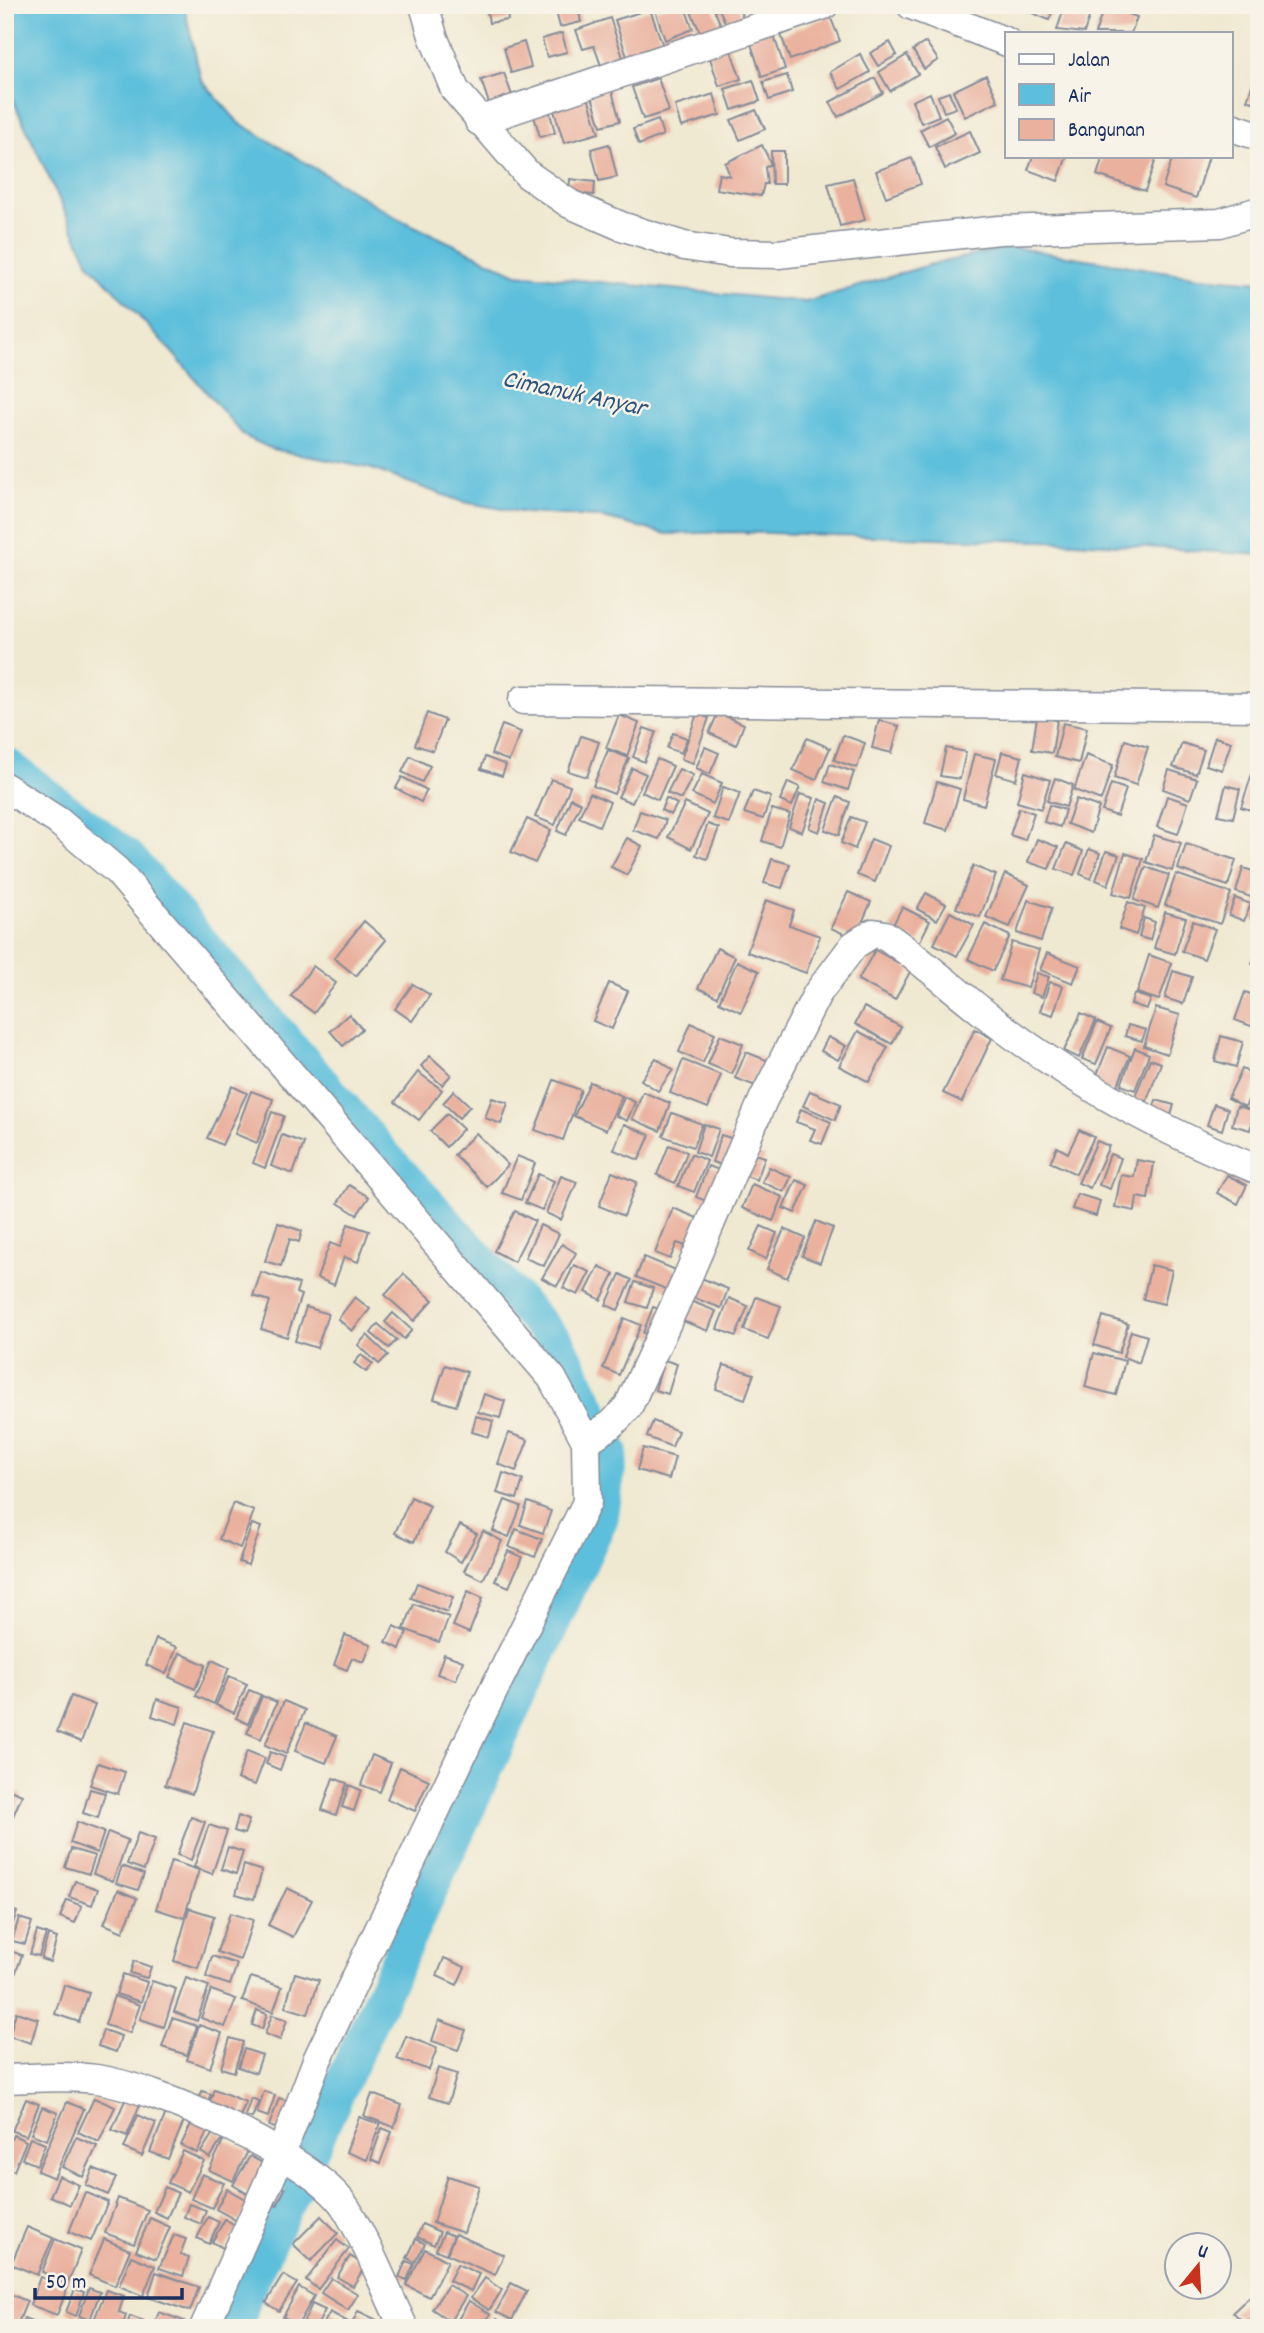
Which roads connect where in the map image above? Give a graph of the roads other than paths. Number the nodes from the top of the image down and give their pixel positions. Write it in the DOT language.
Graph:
graph roads {
  1 [pos="424,5"];
  2 [pos="824,5"];
  3 [pos="911,5"];
  4 [pos="1005,42"];
  5 [pos="479,121"];
  6 [pos="1232,127"];
  7 [pos="1259,136"];
  8 [pos="1259,211"];
  9 [pos="523,700"];
  10 [pos="1259,707"];
  11 [pos="5,787"];
  12 [pos="1259,1170"];
  13 [pos="598,1434"];
  14 [pos="5,2079"];
  15 [pos="288,2157"];
  16 [pos="204,2328"];
  17 [pos="404,2328"];
  1 -- 5 [label="street"];
  2 -- 5 [label="street"];
  3 -- 4 [label="street"];
  5 -- 8 [label="street"];
  6 -- 7 [label="street"];
  9 -- 10 [label="street"];
  11 -- 13 [label="street"];
  12 -- 13 [label="street"];
  13 -- 15 [label="street"];
  14 -- 15 [label="street"];
  15 -- 16 [label="street"];
  15 -- 17 [label="street"];
}
